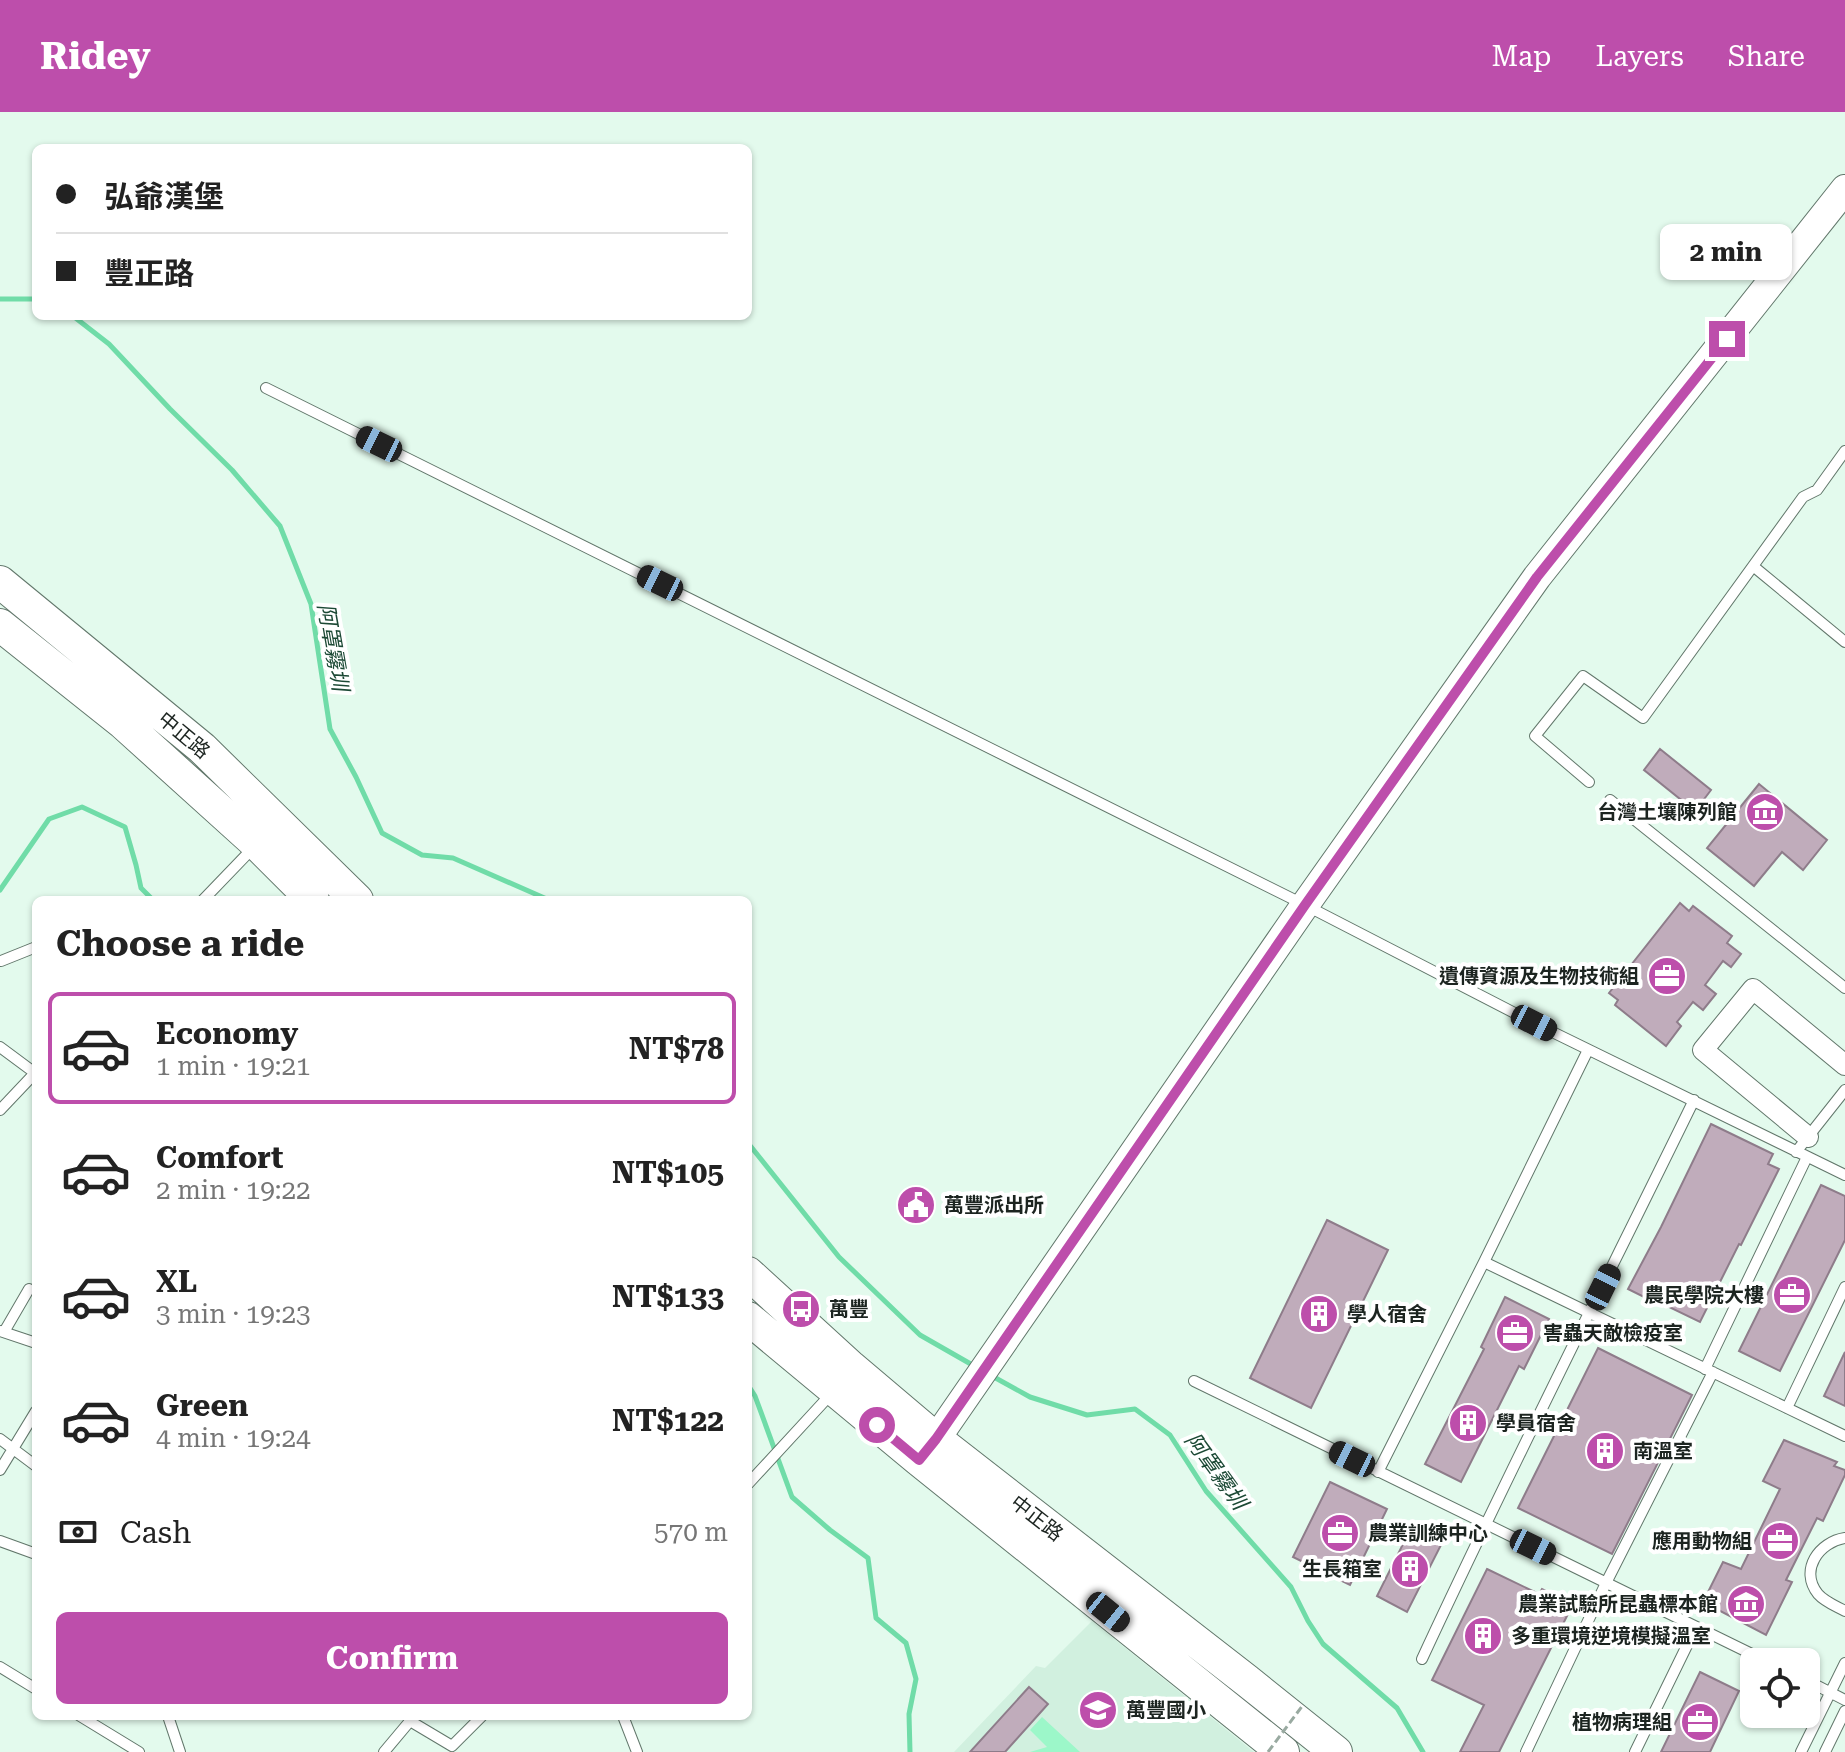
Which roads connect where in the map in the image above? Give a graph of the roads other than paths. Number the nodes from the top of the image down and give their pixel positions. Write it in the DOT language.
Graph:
graph roads {
  1 [pos="1845,189"];
  2 [pos="266,388"];
  3 [pos="1845,451"];
  4 [pos="1753,566"];
  5 [pos="0,582"];
  6 [pos="0,625"];
  7 [pos="1845,642"];
  8 [pos="1589,782"];
  9 [pos="1610,800"];
  10 [pos="257,844"];
  11 [pos="207,896"];
  12 [pos="309,896"];
  13 [pos="353,896"];
  14 [pos="1305,905"];
  15 [pos="32,949"];
  16 [pos="1,961"];
  17 [pos="1845,988"];
  18 [pos="0,1047"];
  19 [pos="1588,1050"];
  20 [pos="1845,1065"];
  21 [pos="32,1070"];
  22 [pos="32,1077"];
  23 [pos="1845,1090"];
  24 [pos="1694,1100"];
  25 [pos="0,1110"];
  26 [pos="1804,1149"];
  27 [pos="1845,1175"];
  28 [pos="1484,1262"];
  29 [pos="752,1277"];
  30 [pos="1845,1287"];
  31 [pos="29,1289"];
  32 [pos="1590,1313"];
  33 [pos="752,1321"];
  34 [pos="2,1331"];
  35 [pos="32,1342"];
  36 [pos="1709,1370"];
  37 [pos="843,1378"];
  38 [pos="1194,1381"];
  39 [pos="1787,1408"];
  40 [pos="32,1417"];
  41 [pos="1845,1436"];
  42 [pos="0,1439"];
  43 [pos="13,1448"];
  44 [pos="927,1450"];
  45 [pos="32,1463"];
  46 [pos="0,1470"];
  47 [pos="1378,1472"];
  48 [pos="752,1480"];
  49 [pos="1485,1523"];
  50 [pos="1845,1538"];
  51 [pos="0,1541"];
  52 [pos="32,1553"];
  53 [pos="1606,1583"];
  54 [pos="1845,1611"];
  55 [pos="1696,1627"];
  56 [pos="1740,1648"];
  57 [pos="1422,1659"];
  58 [pos="1845,1663"];
  59 [pos="0,1667"];
  60 [pos="32,1687"];
  61 [pos="1820,1687"];
  62 [pos="1831,1693"];
  63 [pos="1845,1700"];
  64 [pos="1845,1711"];
  65 [pos="87,1720"];
  66 [pos="169,1720"];
  67 [pos="406,1720"];
  68 [pos="410,1720"];
  69 [pos="478,1720"];
  70 [pos="625,1720"];
  71 [pos="139,1752"];
  72 [pos="180,1752"];
  73 [pos="384,1752"];
  74 [pos="637,1752"];
  75 [pos="1283,1752"];
  76 [pos="1336,1752"];
  77 [pos="1526,1752"];
  78 [pos="1635,1752"];
  79 [pos="1801,1752"];
  80 [pos="1825,1752"];
  1 -- 14 [label="street"];
  2 -- 14 [label="lane"];
  3 -- 4 [label="lane"];
  4 -- 7 [label="lane"];
  4 -- 8 [label="lane"];
  5 -- 13 [label="main road, 中正路"];
  6 -- 10 [label="main road, 中正路"];
  9 -- 17 [label="lane"];
  10 -- 11 [label="lane"];
  10 -- 12 [label="main road, 中正路"];
  14 -- 19 [label="lane"];
  14 -- 44 [label="street"];
  15 -- 16 [label="lane"];
  18 -- 21 [label="lane"];
  19 -- 24 [label="lane"];
  19 -- 28 [label="lane"];
  20 -- 26 [label="street"];
  22 -- 25 [label="lane"];
  23 -- 26 [label="lane"];
  24 -- 26 [label="lane"];
  24 -- 32 [label="lane"];
  26 -- 27 [label="lane"];
  26 -- 36 [label="lane"];
  28 -- 32 [label="lane"];
  28 -- 47 [label="lane"];
  29 -- 37 [label="main road, 中正路"];
  30 -- 39 [label="lane"];
  31 -- 34 [label="lane"];
  32 -- 36 [label="lane"];
  32 -- 49 [label="lane"];
  33 -- 37 [label="main road, 中正路"];
  34 -- 35 [label="lane"];
  36 -- 39 [label="lane"];
  36 -- 53 [label="lane"];
  37 -- 44 [label="main road, 中正路"];
  37 -- 48 [label="lane"];
  38 -- 47 [label="lane"];
  39 -- 41 [label="lane"];
  40 -- 43 [label="lane"];
  42 -- 43 [label="lane"];
  43 -- 45 [label="lane"];
  43 -- 46 [label="lane"];
  44 -- 75 [label="main road, 中正路"];
  44 -- 76 [label="main road, 中正路"];
  47 -- 49 [label="lane"];
  49 -- 53 [label="lane"];
  49 -- 57 [label="lane"];
  50 -- 54 [label="lane"];
  51 -- 52 [label="lane"];
  53 -- 55 [label="lane"];
  53 -- 77 [label="lane"];
  55 -- 56 [label="lane"];
  55 -- 78 [label="lane"];
  58 -- 62 [label="lane"];
  59 -- 60 [label="lane"];
  61 -- 62 [label="lane"];
  62 -- 63 [label="lane"];
  62 -- 79 [label="lane"];
  64 -- 80 [label="lane"];
  65 -- 71 [label="lane"];
  66 -- 72 [label="lane"];
  67 -- 73 [label="lane"];
  68 -- 69 [label="lane"];
  70 -- 74 [label="lane"];
}
